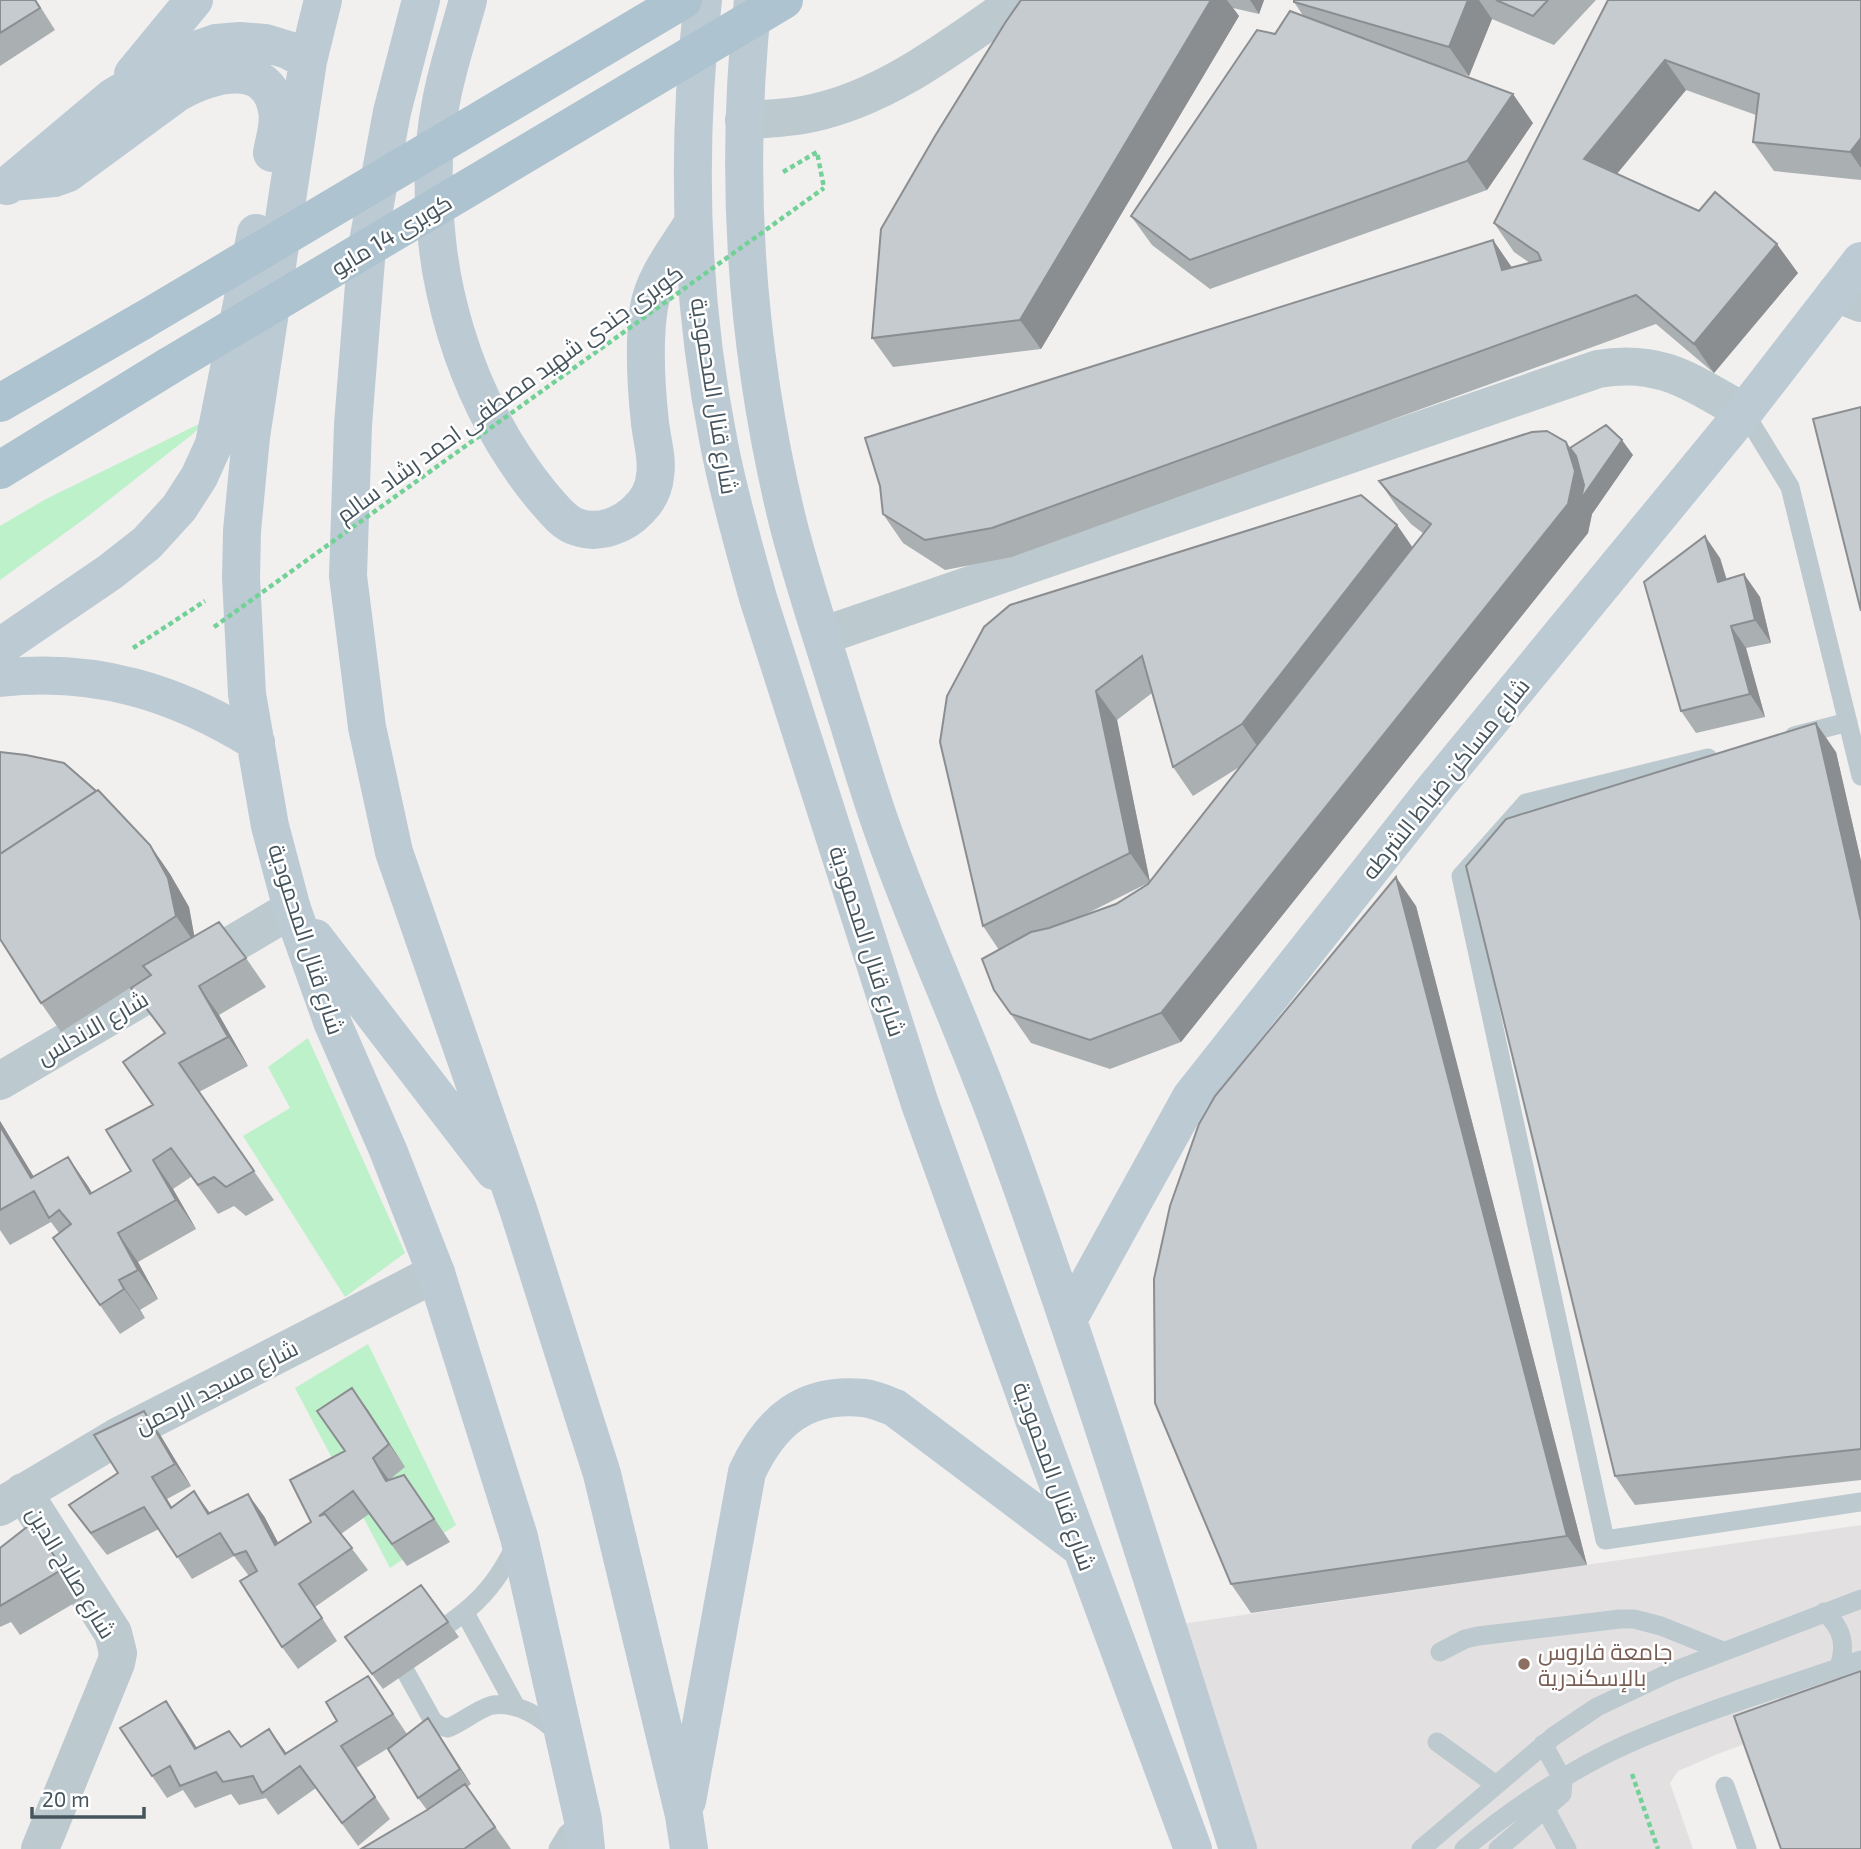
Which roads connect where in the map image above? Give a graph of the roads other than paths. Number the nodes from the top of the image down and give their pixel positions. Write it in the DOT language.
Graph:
graph roads {
  1 [pos="194,0"];
  2 [pos="323,0"];
  3 [pos="421,0"];
  4 [pos="468,0"];
  5 [pos="683,0"];
  6 [pos="703,0"];
  7 [pos="753,0"];
  8 [pos="784,0"];
  9 [pos="1020,0"];
  10 [pos="308,61"];
  11 [pos="113,97"];
  12 [pos="744,120"];
  13 [pos="6,187"];
  14 [pos="693,223"];
  15 [pos="1861,261"];
  16 [pos="1849,298"];
  17 [pos="0,403"];
  18 [pos="1744,412"];
  19 [pos="0,470"];
  20 [pos="822,636"];
  21 [pos="0,647"];
  22 [pos="0,678"];
  23 [pos="1848,722"];
  24 [pos="1781,739"];
  25 [pos="256,742"];
  26 [pos="1727,753"];
  27 [pos="1861,776"];
  28 [pos="292,909"];
  29 [pos="0,1081"];
  30 [pos="513,1195"];
  31 [pos="436,1273"];
  32 [pos="1068,1320"];
  33 [pos="12,1499"];
  34 [pos="1861,1502"];
  35 [pos="519,1537"];
  36 [pos="1081,1548"];
  37 [pos="1861,1599"];
  38 [pos="1824,1612"];
  39 [pos="465,1613"];
  40 [pos="1723,1651"];
  41 [pos="1440,1652"];
  42 [pos="1861,1660"];
  43 [pos="1838,1669"];
  44 [pos="516,1707"];
  45 [pos="1437,1742"];
  46 [pos="1543,1744"];
  47 [pos="568,1753"];
  48 [pos="1563,1780"];
  49 [pos="1496,1785"];
  50 [pos="1725,1786"];
  51 [pos="1546,1810"];
  52 [pos="686,1832"];
  53 [pos="585,1834"];
  54 [pos="40,1849"];
  55 [pos="558,1849"];
  56 [pos="1193,1849"];
  57 [pos="1238,1849"];
  58 [pos="1420,1849"];
  59 [pos="1464,1849"];
  60 [pos="1498,1849"];
  61 [pos="1567,1849"];
  62 [pos="1747,1849"];
  1 -- 11 [label="main road"];
  2 -- 10 [label="main road, شارع قنال المحمودية"];
  3 -- 30 [label="main road"];
  4 -- 14 [label="main road"];
  5 -- 17 [label="main road, bridge"];
  6 -- 14 [label="main road, شارع قنال المحمودية"];
  7 -- 12 [label="main road, شارع قنال المحمودية"];
  8 -- 19 [label="main road, كوبرى 14 مايو, bridge"];
  9 -- 12 [label="street"];
  10 -- 11 [label="main road"];
  10 -- 25 [label="main road, شارع قنال المحمودية"];
  11 -- 13 [label="main road"];
  12 -- 20 [label="main road, شارع قنال المحمودية"];
  13 -- 21 [label="main road"];
  14 -- 36 [label="main road, شارع قنال المحمودية"];
  15 -- 16 [label="main road, شارع مساكن ضباط الشرطه"];
  16 -- 18 [label="main road, شارع مساكن ضباط الشرطه"];
  18 -- 20 [label="street"];
  18 -- 23 [label="lane"];
  18 -- 32 [label="main road, شارع مساكن ضباط الشرطه"];
  20 -- 32 [label="main road, شارع قنال المحمودية"];
  22 -- 25 [label="main road"];
  23 -- 24 [label="lane"];
  23 -- 27 [label="lane"];
  25 -- 28 [label="main road, شارع قنال المحمودية"];
  26 -- 34 [label="lane"];
  28 -- 29 [label="street, شارع الاندلس"];
  28 -- 30 [label="main road"];
  28 -- 31 [label="main road, شارع قنال المحمودية"];
  30 -- 52 [label="main road"];
  31 -- 33 [label="street, شارع مسجد الرحمن"];
  31 -- 35 [label="main road, شارع قنال المحمودية"];
  32 -- 57 [label="main road, شارع قنال المحمودية"];
  33 -- 54 [label="street, شارع صلاح الدين"];
  35 -- 39 [label="lane"];
  35 -- 47 [label="main road, شارع قنال المحمودية"];
  36 -- 52 [label="main road"];
  36 -- 56 [label="main road, شارع قنال المحمودية"];
  37 -- 38 [label="lane"];
  38 -- 40 [label="lane"];
  38 -- 43 [label="lane"];
  39 -- 44 [label="lane"];
  39 -- 44 [label="lane"];
  40 -- 41 [label="lane"];
  40 -- 46 [label="lane"];
  42 -- 43 [label="lane"];
  43 -- 48 [label="lane"];
  44 -- 47 [label="lane"];
  45 -- 49 [label="lane"];
  46 -- 48 [label="lane"];
  46 -- 49 [label="lane"];
  47 -- 53 [label="main road, شارع قنال المحمودية"];
  48 -- 51 [label="lane"];
  48 -- 59 [label="lane"];
  49 -- 58 [label="lane"];
  50 -- 62 [label="lane"];
  51 -- 60 [label="lane"];
  51 -- 61 [label="lane"];
  53 -- 55 [label="lane"];
}
